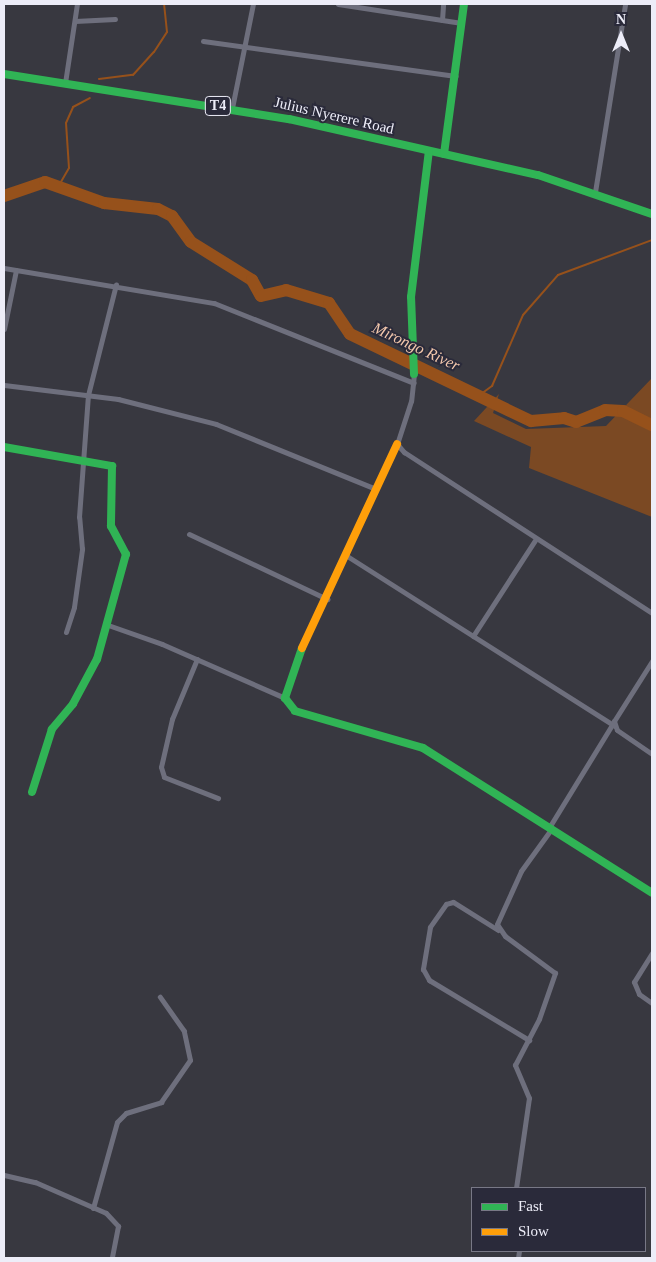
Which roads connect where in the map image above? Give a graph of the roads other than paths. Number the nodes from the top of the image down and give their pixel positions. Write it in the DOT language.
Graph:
graph roads {
  1 [pos="77,4"];
  2 [pos="253,4"];
  3 [pos="338,4"];
  4 [pos="443,4"];
  5 [pos="464,4"];
  6 [pos="625,4"];
  7 [pos="353,5"];
  8 [pos="115,19"];
  9 [pos="442,20"];
  10 [pos="75,21"];
  11 [pos="462,23"];
  12 [pos="202,41"];
  13 [pos="246,47"];
  14 [pos="4,74"];
  15 [pos="456,76"];
  16 [pos="65,84"];
  17 [pos="232,108"];
  18 [pos="429,151"];
  19 [pos="444,154"];
  20 [pos="595,192"];
  21 [pos="651,213"];
  22 [pos="4,268"];
  23 [pos="16,270"];
  24 [pos="116,284"];
  25 [pos="4,329"];
  26 [pos="414,374"];
  27 [pos="414,383"];
  28 [pos="4,385"];
  29 [pos="88,395"];
  30 [pos="397,444"];
  31 [pos="4,447"];
  32 [pos="83,461"];
  33 [pos="376,489"];
  34 [pos="190,534"];
  35 [pos="536,540"];
  36 [pos="347,556"];
  37 [pos="326,599"];
  38 [pos="652,613"];
  39 [pos="108,625"];
  40 [pos="66,632"];
  41 [pos="473,636"];
  42 [pos="197,659"];
  43 [pos="652,661"];
  44 [pos="286,698"];
  45 [pos="614,726"];
  46 [pos="652,754"];
  47 [pos="32,792"];
  48 [pos="218,798"];
  49 [pos="551,827"];
  50 [pos="652,893"];
  51 [pos="498,930"];
  52 [pos="652,953"];
  53 [pos="160,997"];
  54 [pos="652,1003"];
  55 [pos="529,1040"];
  56 [pos="4,1175"];
  57 [pos="516,1187"];
  58 [pos="93,1208"];
  59 [pos="112,1258"];
  1 -- 10 [label="street"];
  2 -- 13 [label="street"];
  3 -- 7 [label="street"];
  4 -- 9 [label="street"];
  5 -- 11 [label="main road"];
  6 -- 20 [label="street"];
  7 -- 9 [label="street"];
  8 -- 10 [label="street"];
  9 -- 11 [label="street"];
  10 -- 16 [label="street"];
  11 -- 15 [label="main road"];
  12 -- 13 [label="street"];
  13 -- 15 [label="street"];
  13 -- 17 [label="street"];
  14 -- 16 [label="main road, Julius Nyerere Road / T4"];
  15 -- 19 [label="main road"];
  16 -- 17 [label="main road, Julius Nyerere Road / T4"];
  17 -- 18 [label="main road, Julius Nyerere Road / T4"];
  18 -- 19 [label="main road, Julius Nyerere Road / T4"];
  18 -- 26 [label="main road"];
  19 -- 20 [label="main road, Julius Nyerere Road / T4"];
  20 -- 21 [label="main road, Julius Nyerere Road / T4"];
  22 -- 23 [label="street"];
  23 -- 24 [label="street"];
  23 -- 25 [label="street"];
  24 -- 27 [label="street"];
  24 -- 29 [label="street"];
  26 -- 27 [label="street"];
  27 -- 30 [label="street"];
  28 -- 29 [label="street"];
  29 -- 32 [label="street"];
  29 -- 33 [label="street"];
  30 -- 33 [label="main road"];
  30 -- 35 [label="street"];
  31 -- 32 [label="main road"];
  32 -- 39 [label="main road"];
  32 -- 40 [label="street"];
  33 -- 36 [label="main road"];
  34 -- 37 [label="street"];
  35 -- 38 [label="street"];
  35 -- 41 [label="street"];
  36 -- 37 [label="main road"];
  36 -- 41 [label="street"];
  37 -- 44 [label="main road"];
  39 -- 42 [label="street"];
  39 -- 47 [label="main road"];
  41 -- 45 [label="street"];
  42 -- 44 [label="street"];
  42 -- 48 [label="street"];
  43 -- 45 [label="street"];
  44 -- 49 [label="main road"];
  45 -- 46 [label="street"];
  45 -- 49 [label="street"];
  49 -- 50 [label="main road"];
  49 -- 51 [label="street"];
  51 -- 55 [label="street"];
  51 -- 55 [label="street"];
  52 -- 54 [label="street"];
  53 -- 58 [label="street"];
  55 -- 57 [label="street"];
  56 -- 58 [label="street"];
  58 -- 59 [label="street"];
}
